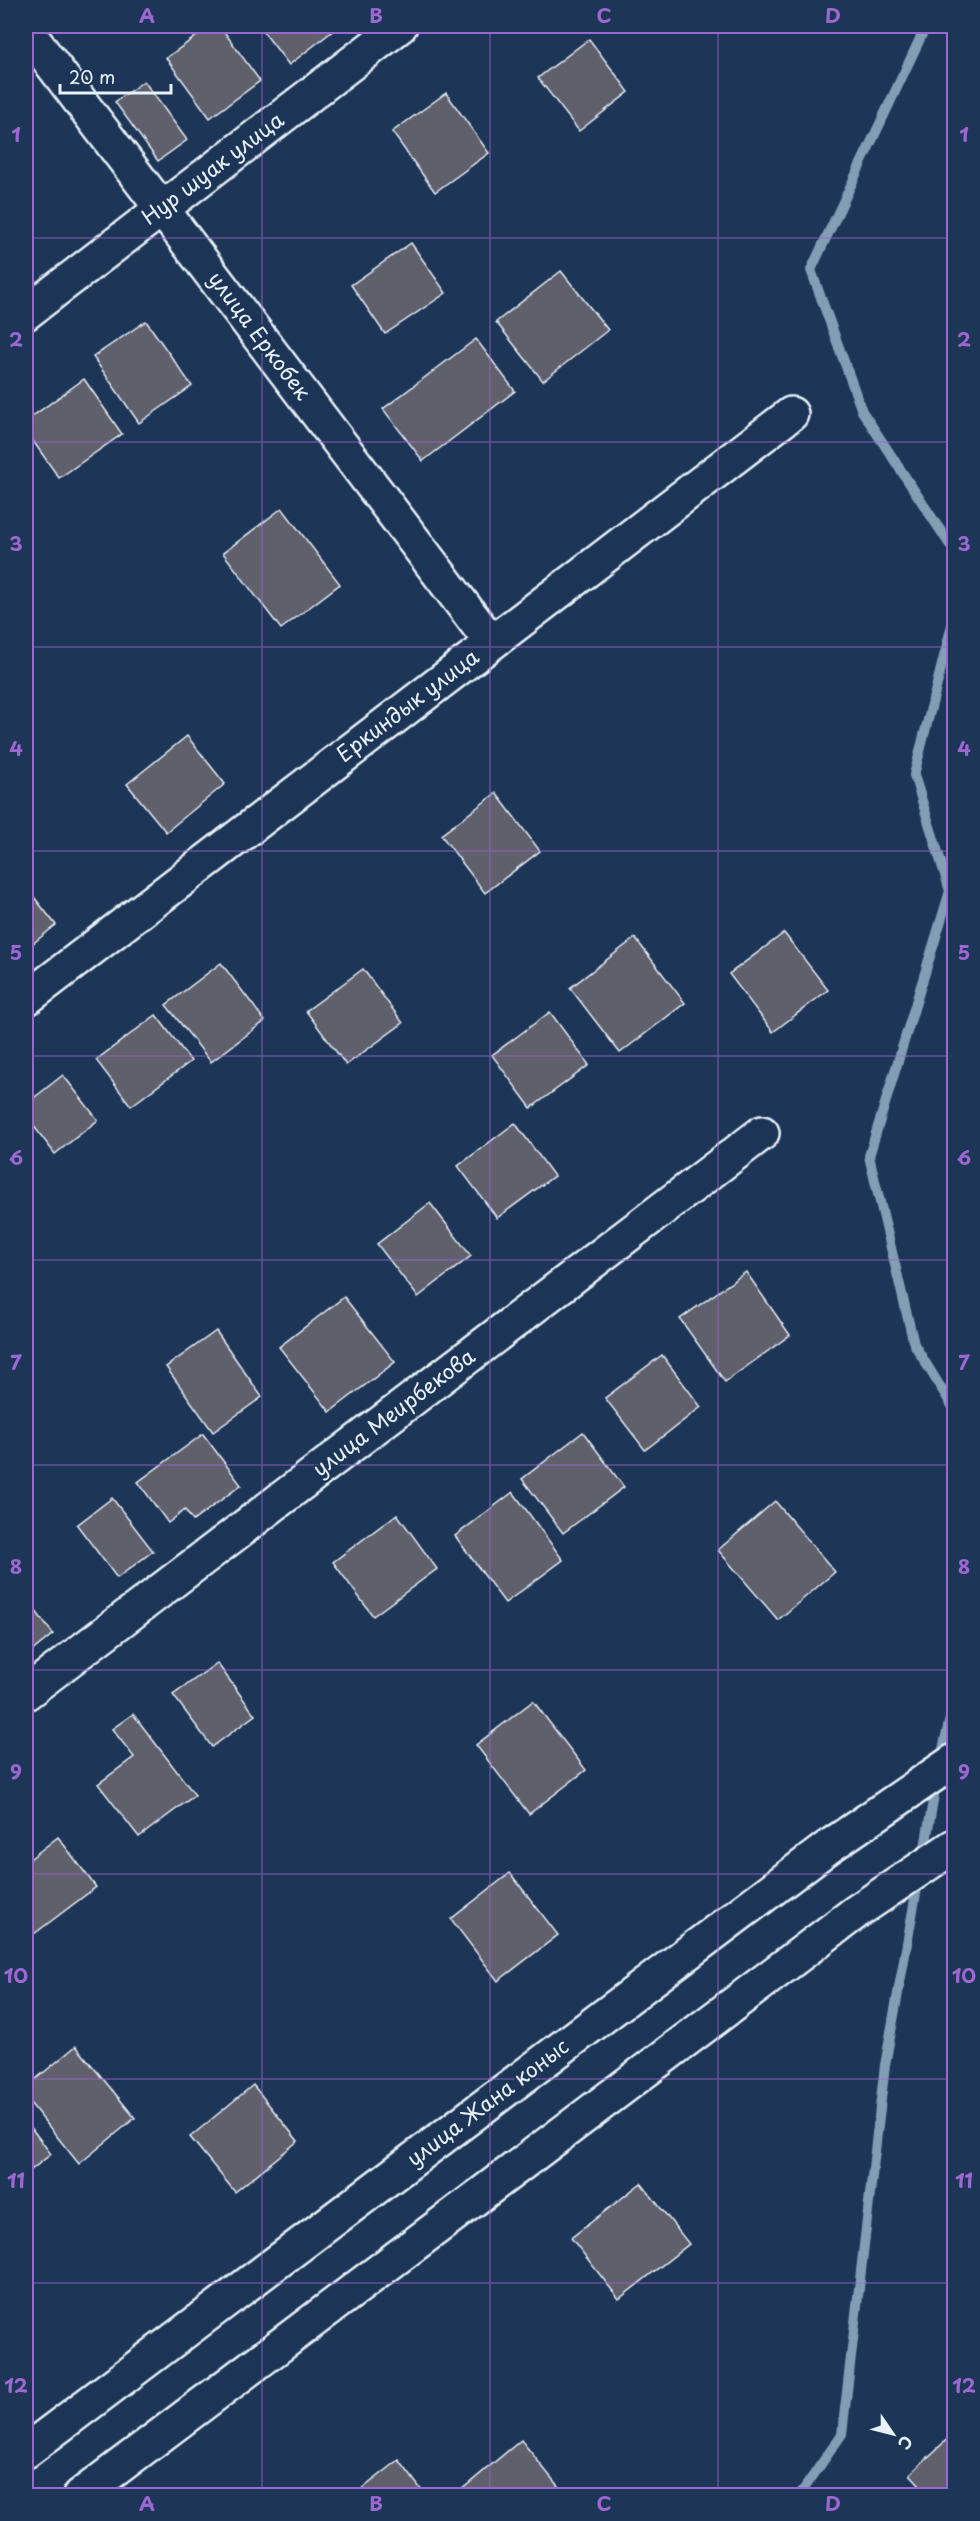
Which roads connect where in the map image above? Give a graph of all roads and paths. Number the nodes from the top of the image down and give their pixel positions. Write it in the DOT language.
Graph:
graph roads {
  1 [pos="400,26"];
  2 [pos="26,30"];
  3 [pos="162,208"];
  4 [pos="26,313"];
  5 [pos="791,414"];
  6 [pos="491,642"];
  7 [pos="26,999"];
  8 [pos="762,1133"];
  9 [pos="26,1693"];
  10 [pos="954,1761"];
  11 [pos="954,1846"];
  12 [pos="26,2451"];
  13 [pos="80,2496"];
  1 -- 3 [label="street, Нур шуак улица"];
  2 -- 3 [label="street, улица Еркобек"];
  3 -- 4 [label="street, Нур шуак улица"];
  3 -- 6 [label="street, улица Еркобек"];
  5 -- 6 [label="street, Еркиндык улица"];
  6 -- 7 [label="street, Еркиндык улица"];
  8 -- 9 [label="street, улица Меирбекова"];
  10 -- 12 [label="street, улица Жана коныс"];
  11 -- 13 [label="street"];
}
